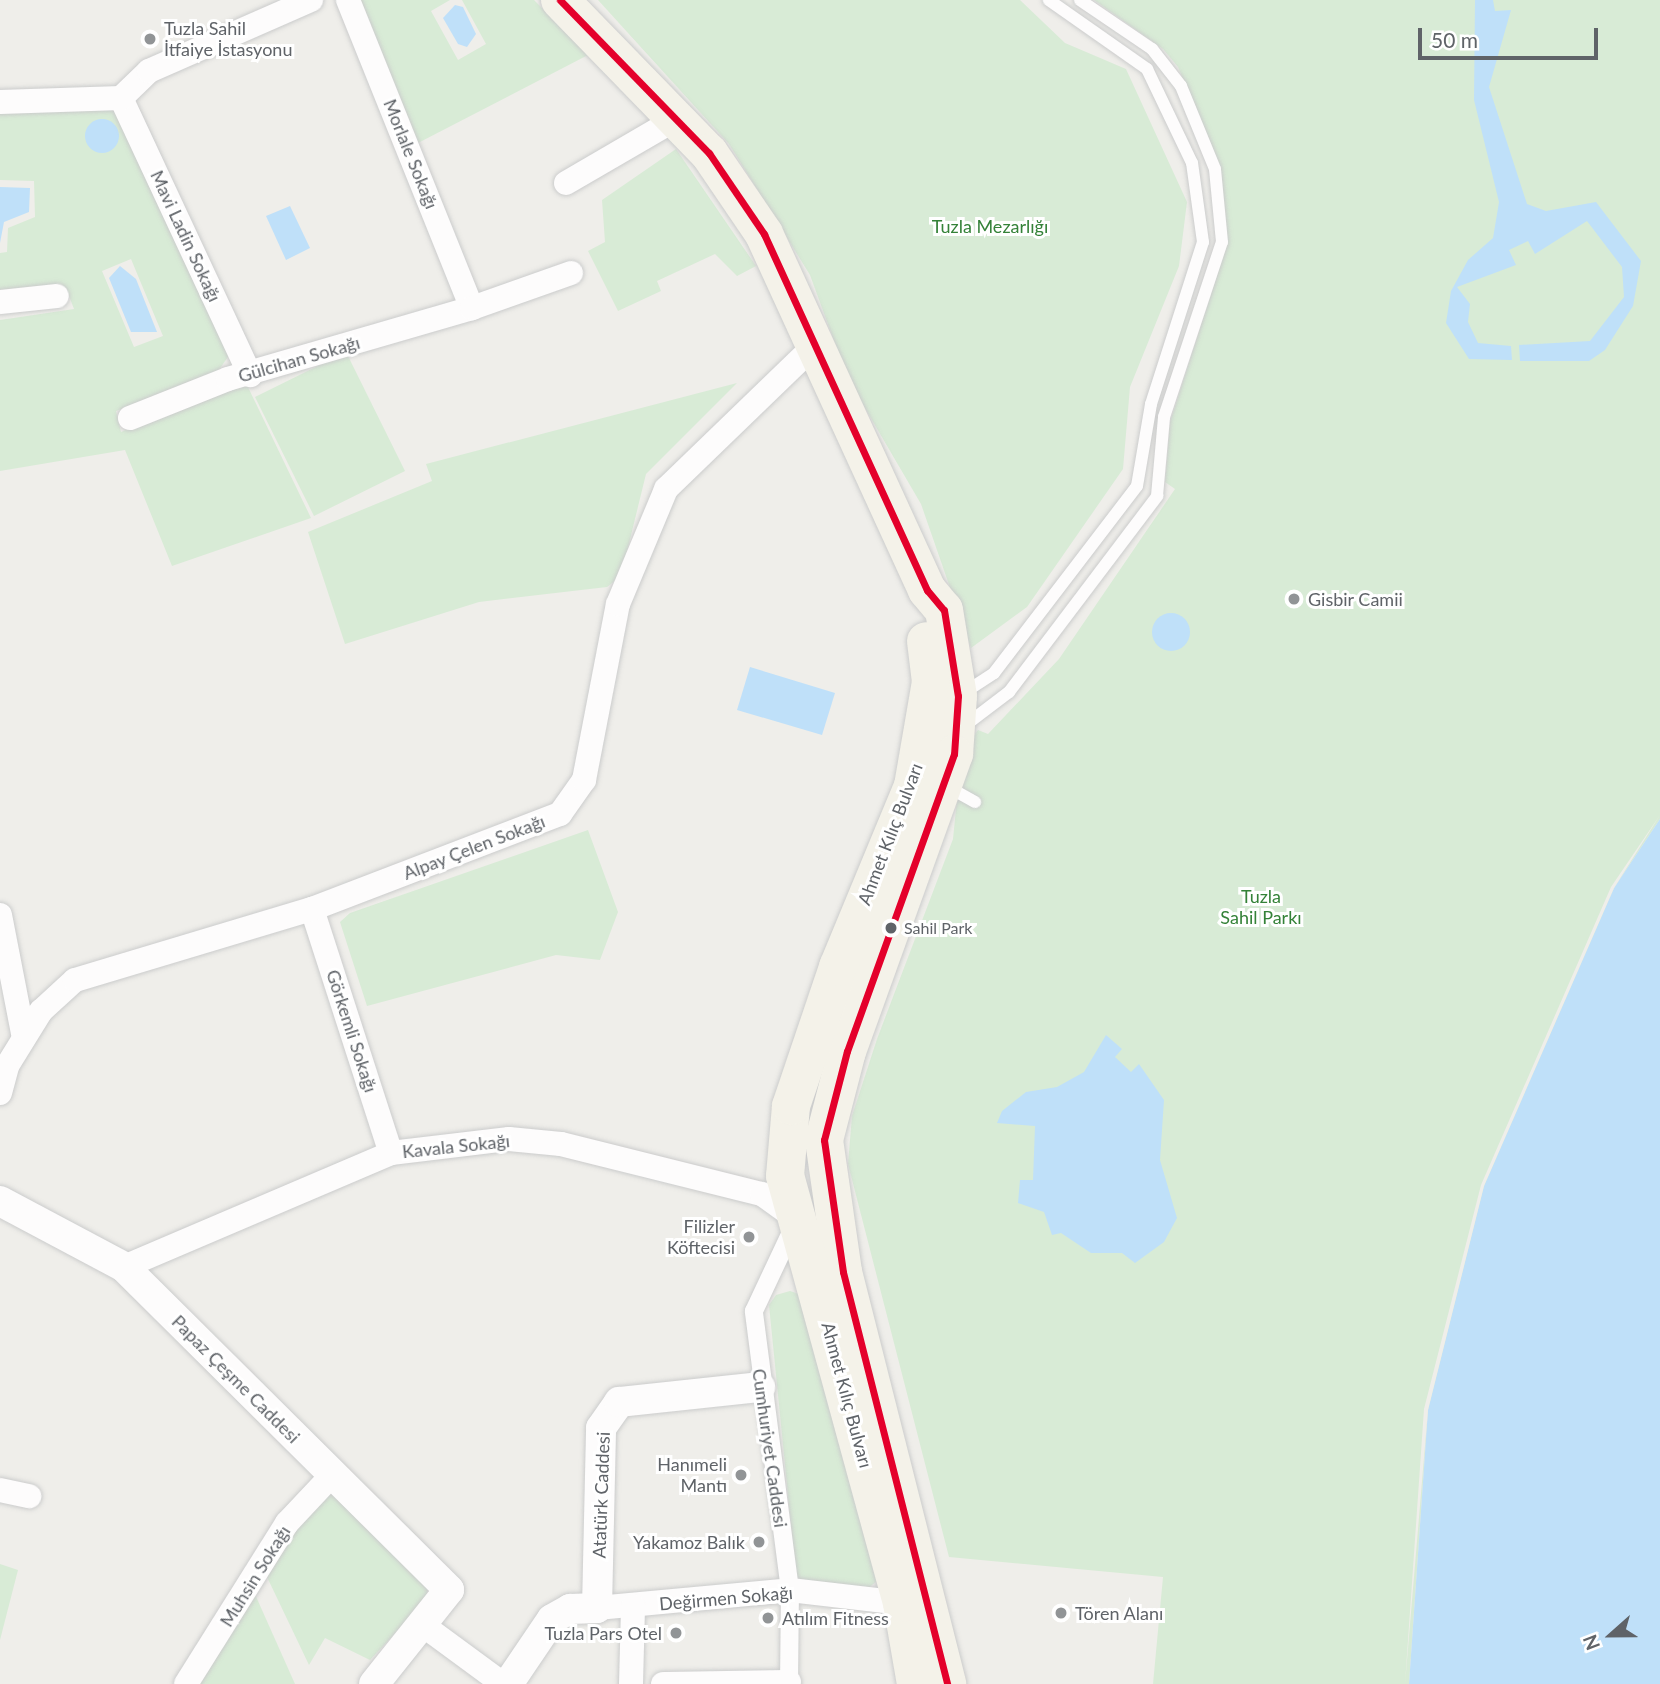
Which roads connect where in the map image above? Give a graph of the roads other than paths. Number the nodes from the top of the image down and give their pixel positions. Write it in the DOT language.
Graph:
graph roads {
  1 [pos="311,0"];
  2 [pos="348,0"];
  3 [pos="560,0"];
  4 [pos="1049,0"];
  5 [pos="1080,0"];
  6 [pos="121,98"];
  7 [pos="0,102"];
  8 [pos="676,120"];
  9 [pos="566,184"];
  10 [pos="571,273"];
  11 [pos="57,296"];
  12 [pos="0,302"];
  13 [pos="472,308"];
  14 [pos="813,347"];
  15 [pos="250,375"];
  16 [pos="130,418"];
  17 [pos="942,714"];
  18 [pos="312,909"];
  19 [pos="0,915"];
  20 [pos="24,1038"];
  21 [pos="0,1093"];
  22 [pos="391,1153"];
  23 [pos="0,1201"];
  24 [pos="814,1217"];
  25 [pos="124,1267"];
  26 [pos="760,1387"];
  27 [pos="332,1475"];
  28 [pos="0,1490"];
  29 [pos="29,1496"];
  30 [pos="790,1590"];
  31 [pos="902,1603"];
  32 [pos="633,1606"];
  33 [pos="597,1608"];
  34 [pos="420,1623"];
  35 [pos="789,1683"];
  36 [pos="186,1684"];
  37 [pos="374,1684"];
  38 [pos="503,1684"];
  39 [pos="508,1684"];
  40 [pos="631,1684"];
  41 [pos="663,1684"];
  42 [pos="685,1684"];
  43 [pos="916,1684"];
  44 [pos="947,1684"];
  1 -- 6 [label="street"];
  2 -- 13 [label="street, Morlale Sokağı"];
  3 -- 8 [label="main road"];
  4 -- 17 [label="lane"];
  5 -- 17 [label="lane"];
  6 -- 7 [label="street"];
  6 -- 15 [label="street, Mavi Ladin Sokağı"];
  8 -- 9 [label="street"];
  8 -- 14 [label="main road"];
  10 -- 13 [label="street, Gülcihan Sokağı"];
  11 -- 12 [label="street"];
  13 -- 15 [label="street, Gülcihan Sokağı"];
  14 -- 17 [label="main road, Ahmet Kılıç Bulvarı"];
  14 -- 18 [label="street, Alpay Çelen Sokağı"];
  15 -- 16 [label="street, Gülcihan Sokağı"];
  17 -- 24 [label="main road, Ahmet Kılıç Bulvarı"];
  17 -- 24 [label="main road, Ahmet Kılıç Bulvarı"];
  18 -- 20 [label="street, Alpay Çelen Sokağı"];
  18 -- 22 [label="street, Görkemli Sokağı"];
  19 -- 20 [label="street"];
  20 -- 21 [label="street, Alpay Çelen Sokağı"];
  22 -- 24 [label="street, Kavala Sokağı"];
  22 -- 25 [label="street, Kavala Sokağı"];
  23 -- 25 [label="street, Papaz Çeşme Caddesi"];
  24 -- 26 [label="street, Cumhuriyet Caddesi"];
  24 -- 31 [label="main road, Ahmet Kılıç Bulvarı"];
  24 -- 44 [label="main road, Ahmet Kılıç Bulvarı"];
  25 -- 27 [label="street, Papaz Çeşme Caddesi"];
  26 -- 30 [label="street, Cumhuriyet Caddesi"];
  26 -- 33 [label="street, Atatürk Caddesi"];
  27 -- 34 [label="street, Papaz Çeşme Caddesi"];
  27 -- 36 [label="street, Muhsin Sokağı"];
  28 -- 29 [label="street"];
  30 -- 31 [label="street, Değirmen Sokağı"];
  30 -- 32 [label="street, Değirmen Sokağı"];
  30 -- 35 [label="street, Cumhuriyet Caddesi"];
  31 -- 43 [label="main road, Ahmet Kılıç Bulvarı"];
  32 -- 33 [label="street, Değirmen Sokağı"];
  32 -- 40 [label="street"];
  33 -- 39 [label="street"];
  34 -- 37 [label="street"];
  34 -- 38 [label="street"];
  35 -- 42 [label="street"];
  41 -- 42 [label="street"];
}
